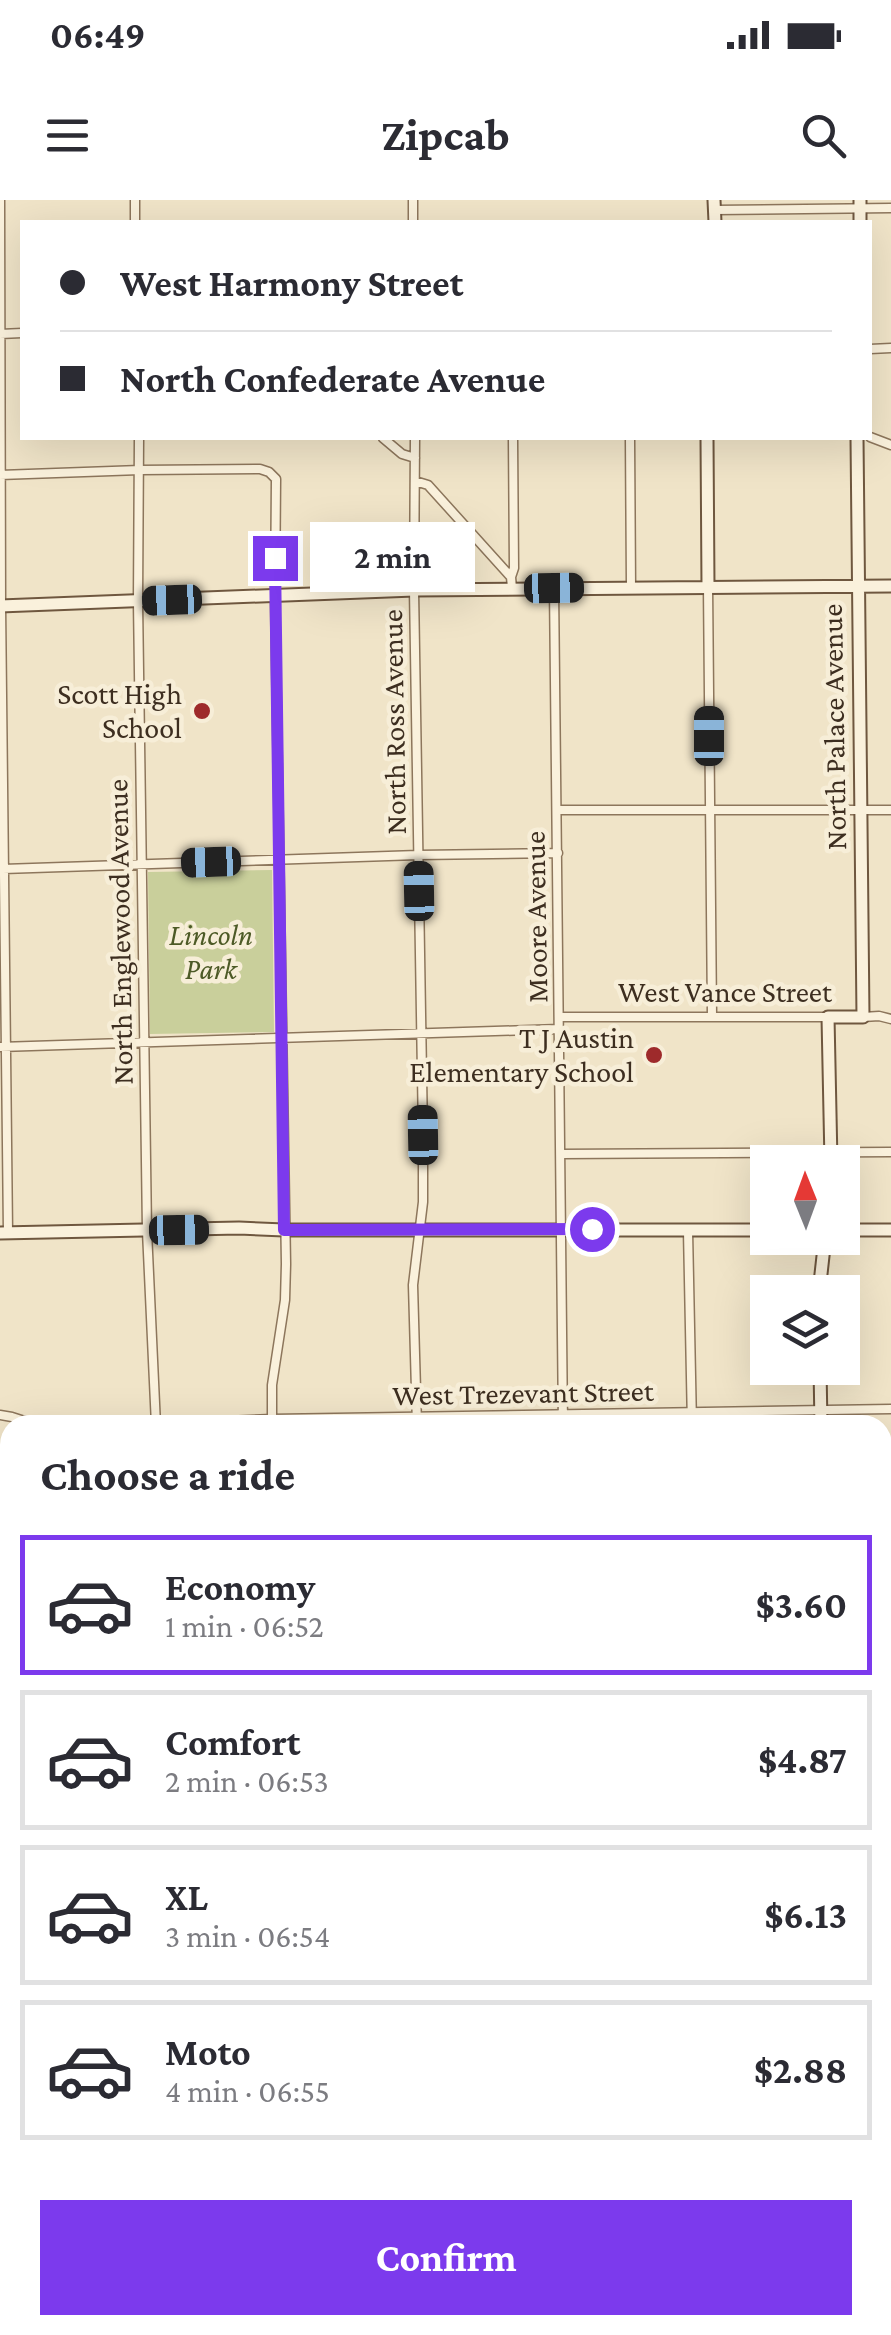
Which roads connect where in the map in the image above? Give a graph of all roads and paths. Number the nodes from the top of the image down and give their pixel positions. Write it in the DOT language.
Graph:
graph roads {
  1 [pos="0,200"];
  2 [pos="860,204"];
  3 [pos="891,208"];
  4 [pos="714,211"];
  5 [pos="0,334"];
  6 [pos="139,440"];
  7 [pos="385,440"];
  8 [pos="414,440"];
  9 [pos="512,440"];
  10 [pos="630,440"];
  11 [pos="707,440"];
  12 [pos="856,440"];
  13 [pos="415,458"];
  14 [pos="140,470"];
  15 [pos="1,475"];
  16 [pos="415,481"];
  17 [pos="511,582"];
  18 [pos="708,586"];
  19 [pos="857,586"];
  20 [pos="891,586"];
  21 [pos="631,587"];
  22 [pos="554,588"];
  23 [pos="414,590"];
  24 [pos="274,597"];
  25 [pos="138,602"];
  26 [pos="1,606"];
  27 [pos="557,810"];
  28 [pos="891,810"];
  29 [pos="860,811"];
  30 [pos="710,812"];
  31 [pos="558,853"];
  32 [pos="418,855"];
  33 [pos="281,859"];
  34 [pos="141,864"];
  35 [pos="2,869"];
  36 [pos="712,1016"];
  37 [pos="828,1016"];
  38 [pos="863,1017"];
  39 [pos="559,1018"];
  40 [pos="890,1019"];
  41 [pos="559,1030"];
  42 [pos="891,1031"];
  43 [pos="421,1034"];
  44 [pos="282,1038"];
  45 [pos="144,1042"];
  46 [pos="4,1047"];
  47 [pos="831,1145"];
  48 [pos="891,1152"];
  49 [pos="561,1154"];
  50 [pos="860,1155"];
  51 [pos="750,1157"];
  52 [pos="420,1228"];
  53 [pos="560,1228"];
  54 [pos="147,1230"];
  55 [pos="284,1230"];
  56 [pos="688,1230"];
  57 [pos="750,1230"];
  58 [pos="860,1230"];
  59 [pos="891,1230"];
  60 [pos="4,1233"];
  61 [pos="820,1385"];
  62 [pos="820,1410"];
  63 [pos="891,1410"];
  64 [pos="692,1414"];
  65 [pos="156,1415"];
  66 [pos="272,1415"];
  67 [pos="417,1415"];
  68 [pos="563,1415"];
  69 [pos="670,1415"];
  70 [pos="820,1415"];
  1 -- 5 [label="street"];
  2 -- 3 [label="street"];
  2 -- 4 [label="street"];
  5 -- 15 [label="street"];
  6 -- 14 [label="street, North Englewood Avenue"];
  7 -- 13 [label="street"];
  8 -- 13 [label="street, North Ross Avenue"];
  9 -- 17 [label="street"];
  10 -- 21 [label="street"];
  11 -- 18 [label="street"];
  12 -- 19 [label="street, North Palace Avenue"];
  13 -- 16 [label="street, North Ross Avenue"];
  14 -- 15 [label="street"];
  14 -- 24 [label="street"];
  14 -- 25 [label="street, North Englewood Avenue"];
  15 -- 26 [label="street"];
  16 -- 17 [label="street"];
  16 -- 23 [label="street, North Ross Avenue"];
  17 -- 22 [label="street"];
  17 -- 23 [label="street"];
  18 -- 19 [label="street"];
  18 -- 21 [label="street"];
  18 -- 30 [label="street"];
  19 -- 20 [label="street"];
  19 -- 29 [label="street, North Palace Avenue"];
  21 -- 22 [label="street"];
  22 -- 27 [label="street, Moore Avenue"];
  23 -- 24 [label="street"];
  23 -- 32 [label="street, North Ross Avenue"];
  24 -- 25 [label="street"];
  24 -- 33 [label="street"];
  25 -- 26 [label="street"];
  25 -- 34 [label="street, North Englewood Avenue"];
  26 -- 35 [label="street"];
  27 -- 30 [label="street"];
  27 -- 31 [label="street, Moore Avenue"];
  28 -- 29 [label="street"];
  29 -- 30 [label="street"];
  29 -- 38 [label="street, North Palace Avenue"];
  30 -- 36 [label="street"];
  31 -- 32 [label="street"];
  31 -- 39 [label="street, Moore Avenue"];
  32 -- 33 [label="street"];
  32 -- 43 [label="street, North Ross Avenue"];
  33 -- 34 [label="street"];
  33 -- 44 [label="street"];
  34 -- 35 [label="street"];
  34 -- 45 [label="street, North Englewood Avenue"];
  35 -- 46 [label="street"];
  36 -- 37 [label="street, West Vance Street"];
  36 -- 39 [label="street, West Vance Street"];
  37 -- 38 [label="street, West Vance Street"];
  37 -- 47 [label="street"];
  38 -- 40 [label="street, West Vance Street"];
  39 -- 41 [label="street, Moore Avenue"];
  40 -- 42 [label="street"];
  41 -- 43 [label="street"];
  41 -- 49 [label="street, Moore Avenue"];
  43 -- 44 [label="street"];
  43 -- 52 [label="street, North Ross Avenue"];
  44 -- 45 [label="street"];
  44 -- 55 [label="street"];
  45 -- 46 [label="street"];
  45 -- 54 [label="street, North Englewood Avenue"];
  46 -- 60 [label="street"];
  48 -- 50 [label="street"];
  49 -- 51 [label="street"];
  49 -- 53 [label="street, Moore Avenue"];
  52 -- 53 [label="street"];
  52 -- 55 [label="street"];
  52 -- 67 [label="street, North Ross Avenue"];
  53 -- 56 [label="street"];
  53 -- 68 [label="street, Moore Avenue"];
  54 -- 55 [label="street"];
  54 -- 60 [label="street"];
  54 -- 65 [label="street, North Englewood Avenue"];
  55 -- 66 [label="street"];
  56 -- 57 [label="street"];
  56 -- 64 [label="street"];
  58 -- 59 [label="street"];
  61 -- 62 [label="street"];
  62 -- 63 [label="street, West Trezevant Street"];
  62 -- 64 [label="street, West Trezevant Street"];
  62 -- 70 [label="street"];
  64 -- 69 [label="street, West Trezevant Street"];
}
